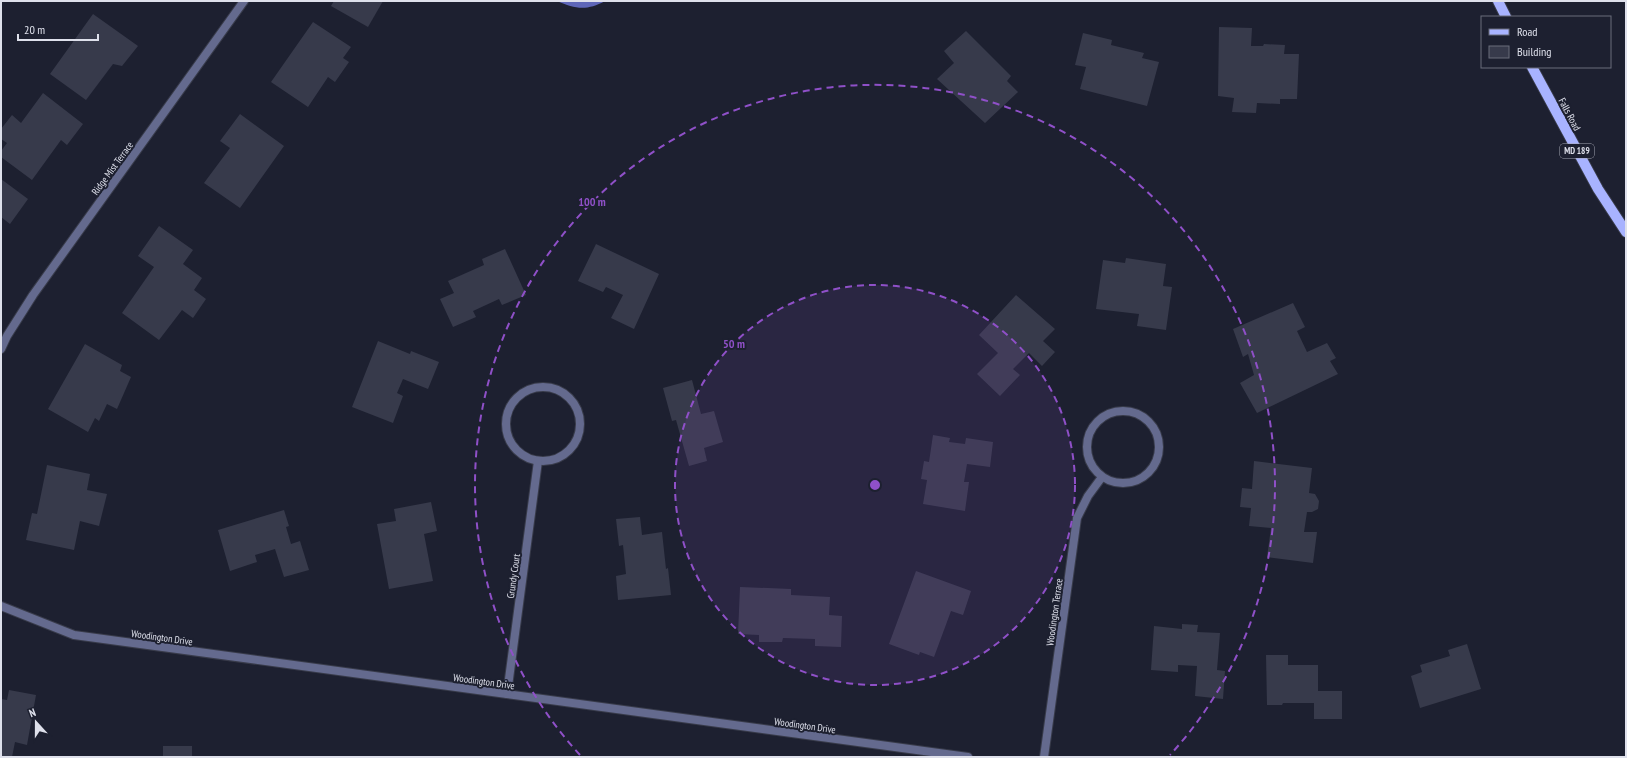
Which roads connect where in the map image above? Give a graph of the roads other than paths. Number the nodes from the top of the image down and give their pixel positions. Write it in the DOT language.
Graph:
graph roads {
  1 [pos="244,1"];
  2 [pos="1498,1"];
  3 [pos="1506,16"];
  4 [pos="1533,68"];
  5 [pos="1626,232"];
  6 [pos="1,349"];
  7 [pos="538,461"];
  8 [pos="1102,477"];
  9 [pos="1,606"];
  10 [pos="507,694"];
  11 [pos="968,757"];
  12 [pos="1044,757"];
  1 -- 6 [label="street, Ridge Mist Terrace"];
  2 -- 3 [label="main road"];
  4 -- 5 [label="main road, Falls Road / MD 189"];
  7 -- 7 [label="street"];
  7 -- 10 [label="street, Grundy Court"];
  8 -- 8 [label="street"];
  8 -- 12 [label="street, Woodington Terrace"];
  9 -- 10 [label="street, Woodington Drive"];
  10 -- 11 [label="street, Woodington Drive"];
}
